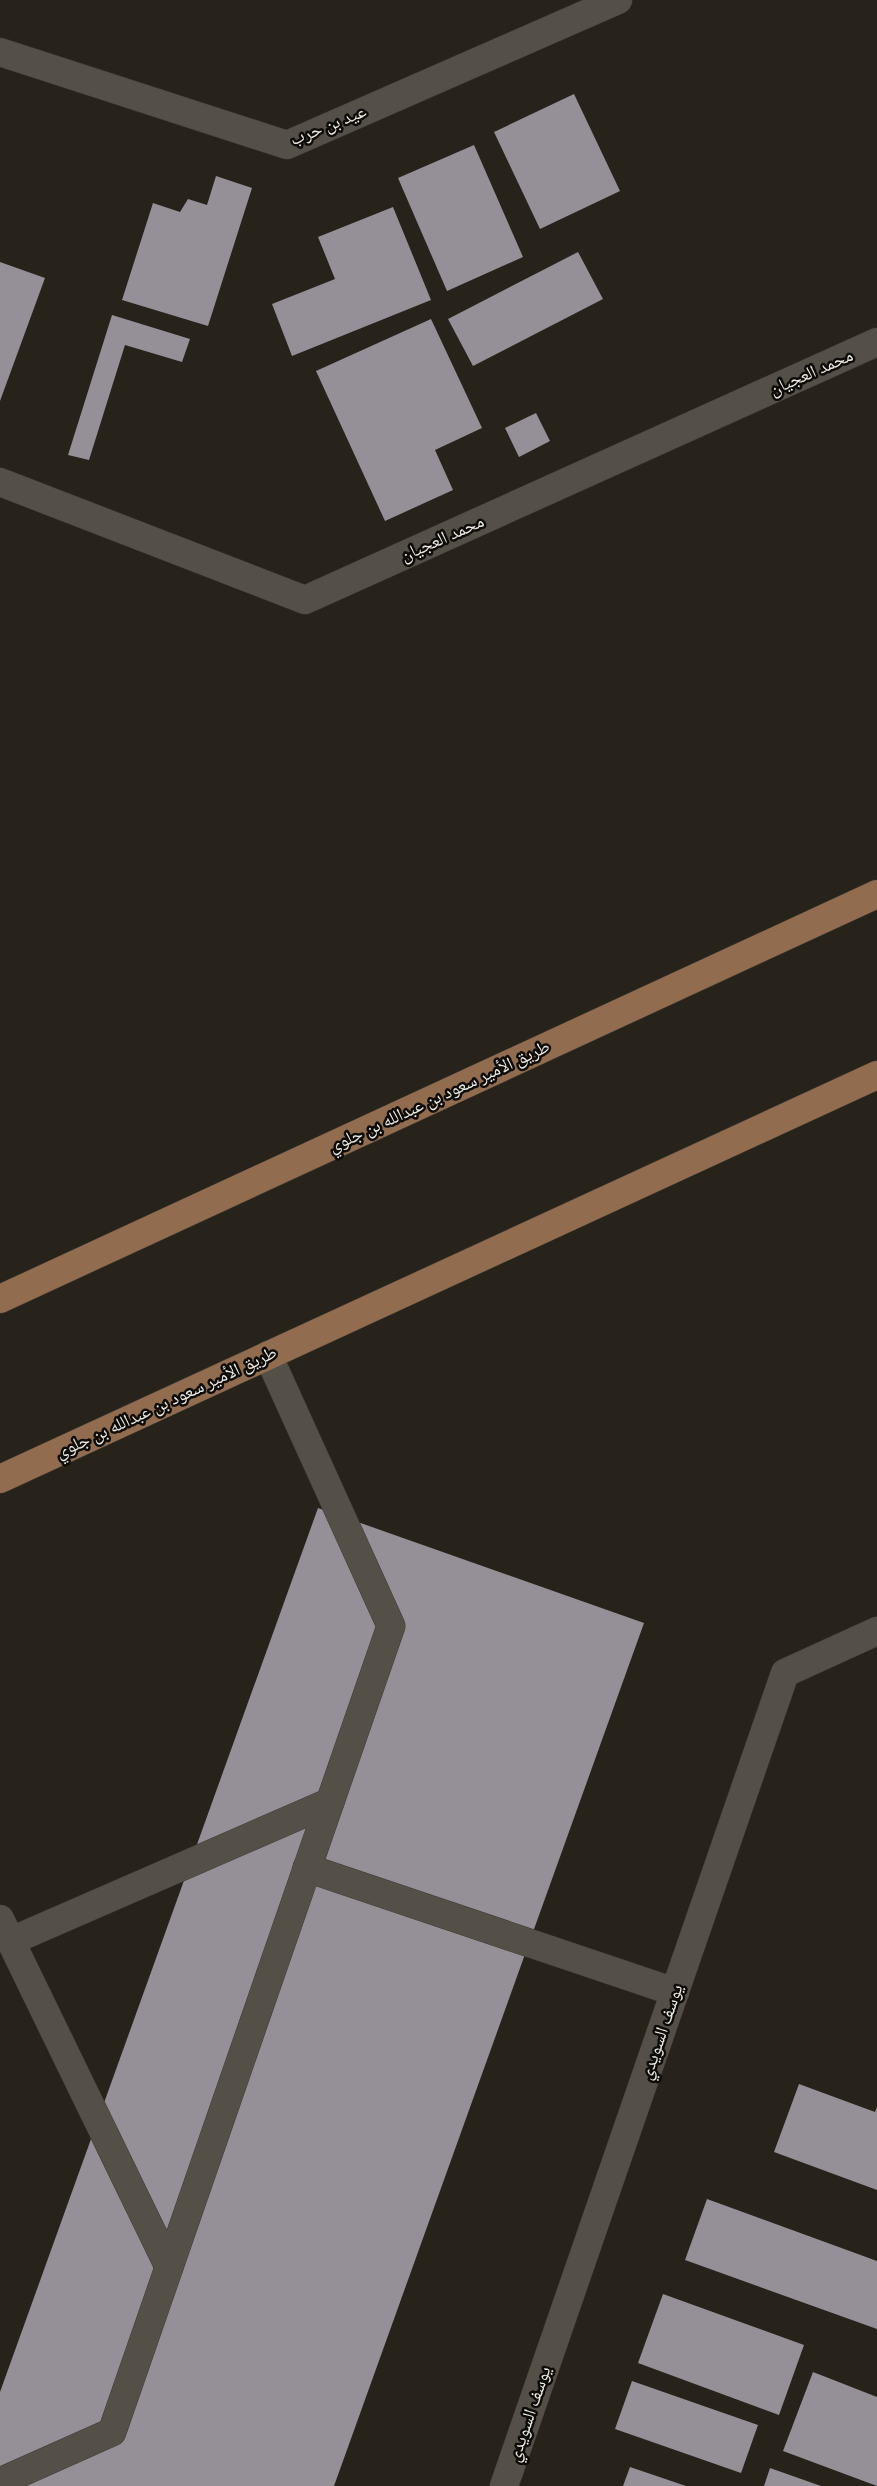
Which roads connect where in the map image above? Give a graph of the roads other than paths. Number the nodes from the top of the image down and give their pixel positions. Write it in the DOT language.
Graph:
graph roads {
  1 [pos="618,0"];
  2 [pos="0,52"];
  3 [pos="877,342"];
  4 [pos="0,482"];
  5 [pos="877,894"];
  6 [pos="877,1075"];
  7 [pos="0,1299"];
  8 [pos="268,1355"];
  9 [pos="0,1479"];
  10 [pos="877,1631"];
  11 [pos="330,1802"];
  12 [pos="307,1868"];
  13 [pos="5,1930"];
  14 [pos="675,1992"];
  15 [pos="169,2267"];
  16 [pos="0,2482"];
  17 [pos="504,2486"];
  1 -- 2 [label="street, عيد بن حرب"];
  3 -- 4 [label="street, محمد العجيان"];
  5 -- 7 [label="main road, طريق الأمير سعود بن عبدالله بن جلوي"];
  6 -- 8 [label="main road, طريق الأمير سعود بن عبدالله بن جلوي"];
  8 -- 9 [label="main road, طريق الأمير سعود بن عبدالله بن جلوي"];
  8 -- 11 [label="street"];
  10 -- 14 [label="street, يوسف السويدي"];
  11 -- 12 [label="street"];
  11 -- 13 [label="street"];
  12 -- 14 [label="street"];
  12 -- 15 [label="street"];
  13 -- 15 [label="street"];
  14 -- 17 [label="street, يوسف السويدي"];
  15 -- 16 [label="street"];
}
